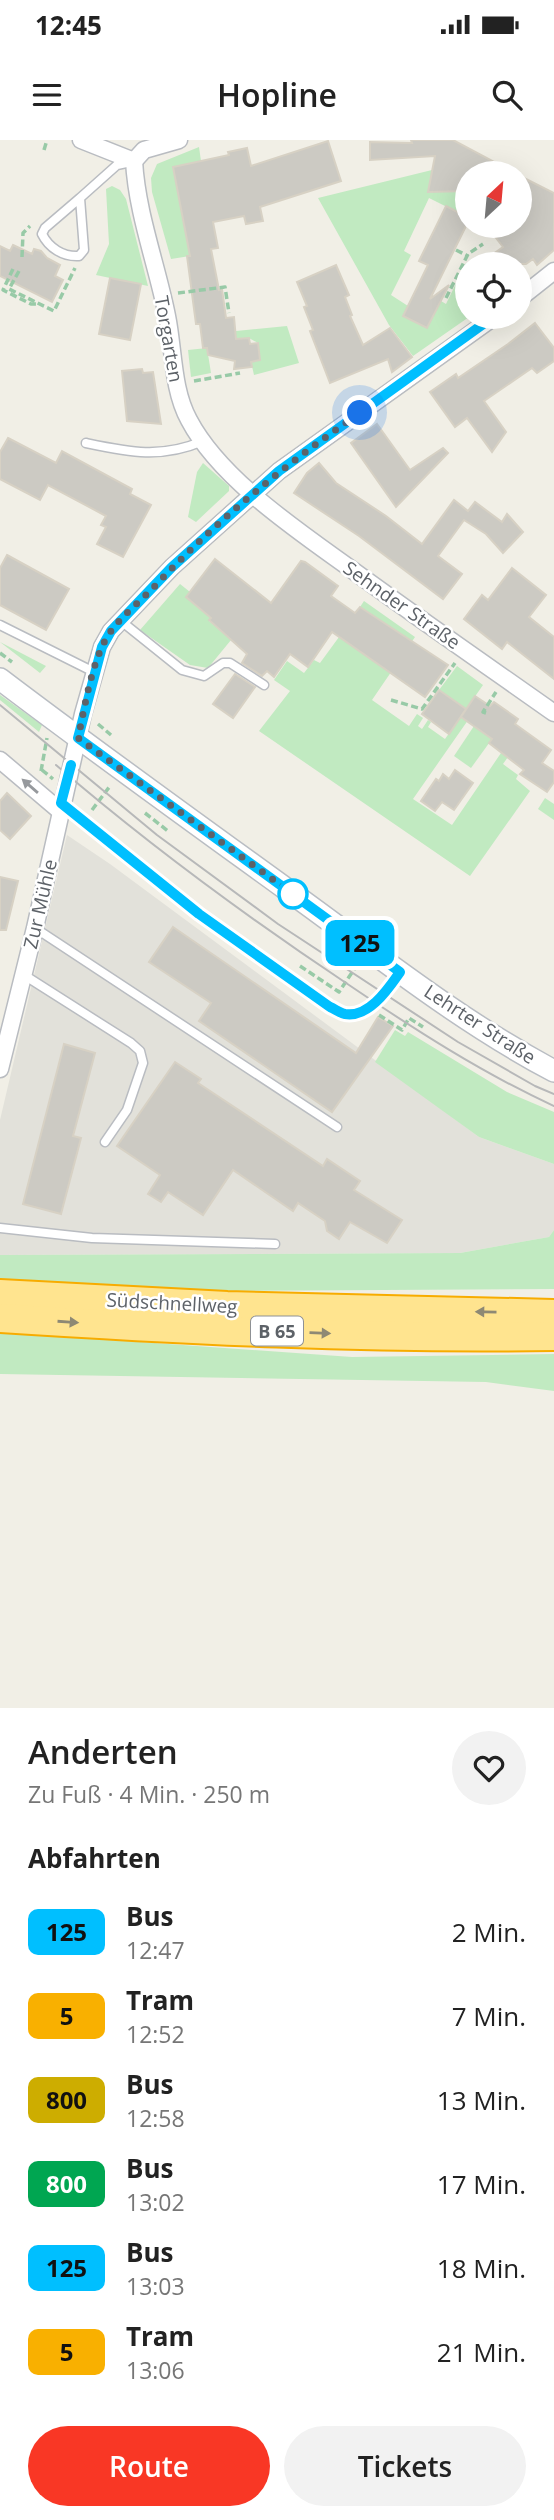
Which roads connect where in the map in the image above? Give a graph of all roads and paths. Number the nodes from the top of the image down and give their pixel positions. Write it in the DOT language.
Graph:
graph roads {
  1 [pos="47,140"];
  2 [pos="81,140"];
  3 [pos="179,140"];
  4 [pos="44,150"];
  5 [pos="134,161"];
  6 [pos="80,198"];
  7 [pos="25,230"];
  8 [pos="483,244"];
  9 [pos="456,250"];
  10 [pos="460,252"];
  11 [pos="473,252"];
  12 [pos="79,256"];
  13 [pos="22,257"];
  14 [pos="13,269"];
  15 [pos="19,271"];
  16 [pos="554,271"];
  17 [pos="455,281"];
  18 [pos="532,288"];
  19 [pos="33,293"];
  20 [pos="176,293"];
  21 [pos="446,298"];
  22 [pos="30,299"];
  23 [pos="40,304"];
  24 [pos="229,313"];
  25 [pos="477,329"];
  26 [pos="240,373"];
  27 [pos="189,382"];
  28 [pos="204,441"];
  29 [pos="86,443"];
  30 [pos="251,494"];
  31 [pos="121,621"];
  32 [pos="0,625"];
  33 [pos="465,650"];
  34 [pos="94,672"];
  35 [pos="0,679"];
  36 [pos="506,679"];
  37 [pos="264,685"];
  38 [pos="391,700"];
  39 [pos="486,713"];
  40 [pos="554,713"];
  41 [pos="51,718"];
  42 [pos="78,738"];
  43 [pos="0,760"];
  44 [pos="29,785"];
  45 [pos="110,786"];
  46 [pos="60,807"];
  47 [pos="92,810"];
  48 [pos="35,928"];
  49 [pos="357,965"];
  50 [pos="300,966"];
  51 [pos="400,972"];
  52 [pos="24,975"];
  53 [pos="368,1008"];
  54 [pos="423,1027"];
  55 [pos="0,1069"];
  56 [pos="554,1070"];
  57 [pos="337,1127"];
  58 [pos="106,1142"];
  59 [pos="0,1228"];
  60 [pos="275,1244"];
  61 [pos="0,1294"];
  62 [pos="554,1314"];
  63 [pos="0,1318"];
  64 [pos="554,1336"];
  1 -- 4 [label="path"];
  2 -- 5 [label="street"];
  3 -- 5 [label="street"];
  5 -- 6 [label="lane"];
  5 -- 28 [label="street, Torgarten"];
  6 -- 12 [label="lane"];
  6 -- 12 [label="lane"];
  7 -- 13 [label="path"];
  8 -- 11 [label="path"];
  9 -- 10 [label="path"];
  12 -- 23 [label="path"];
  14 -- 23 [label="path"];
  15 -- 22 [label="path"];
  16 -- 18 [label="street"];
  17 -- 21 [label="path"];
  19 -- 22 [label="path"];
  20 -- 24 [label="path"];
  22 -- 23 [label="path"];
  25 -- 30 [label="street, Zur Mühle"];
  26 -- 27 [label="path"];
  28 -- 29 [label="lane"];
  28 -- 30 [label="street, Torgarten"];
  30 -- 31 [label="street, Zur Mühle"];
  30 -- 33 [label="street, Sehnder Straße"];
  31 -- 34 [label="street, Zur Mühle"];
  31 -- 37 [label="lane"];
  32 -- 34 [label="lane"];
  33 -- 36 [label="street, Sehnder Straße"];
  33 -- 38 [label="path"];
  34 -- 42 [label="street, Zur Mühle"];
  35 -- 41 [label="main road, Lehrter Straße"];
  36 -- 39 [label="path"];
  36 -- 40 [label="street, Sehnder Straße"];
  41 -- 42 [label="main road, Lehrter Straße"];
  41 -- 44 [label="path"];
  42 -- 46 [label="street, Zur Mühle"];
  42 -- 51 [label="main road, Lehrter Straße"];
  43 -- 44 [label="street"];
  46 -- 44 [label="street, one-way"];
  45 -- 47 [label="path"];
  46 -- 48 [label="street, Zur Mühle"];
  46 -- 53 [label="lane"];
  48 -- 52 [label="street, Zur Mühle"];
  48 -- 57 [label="lane"];
  49 -- 50 [label="path"];
  51 -- 53 [label="lane"];
  51 -- 56 [label="main road, Lehrter Straße"];
  52 -- 55 [label="street, Zur Mühle"];
  52 -- 58 [label="lane"];
  53 -- 54 [label="path"];
  59 -- 60 [label="lane"];
  62 -- 61 [label="highway, Südschnellweg / B 65, one-way"];
  63 -- 64 [label="highway, Südschnellweg / B 65, one-way"];
}
